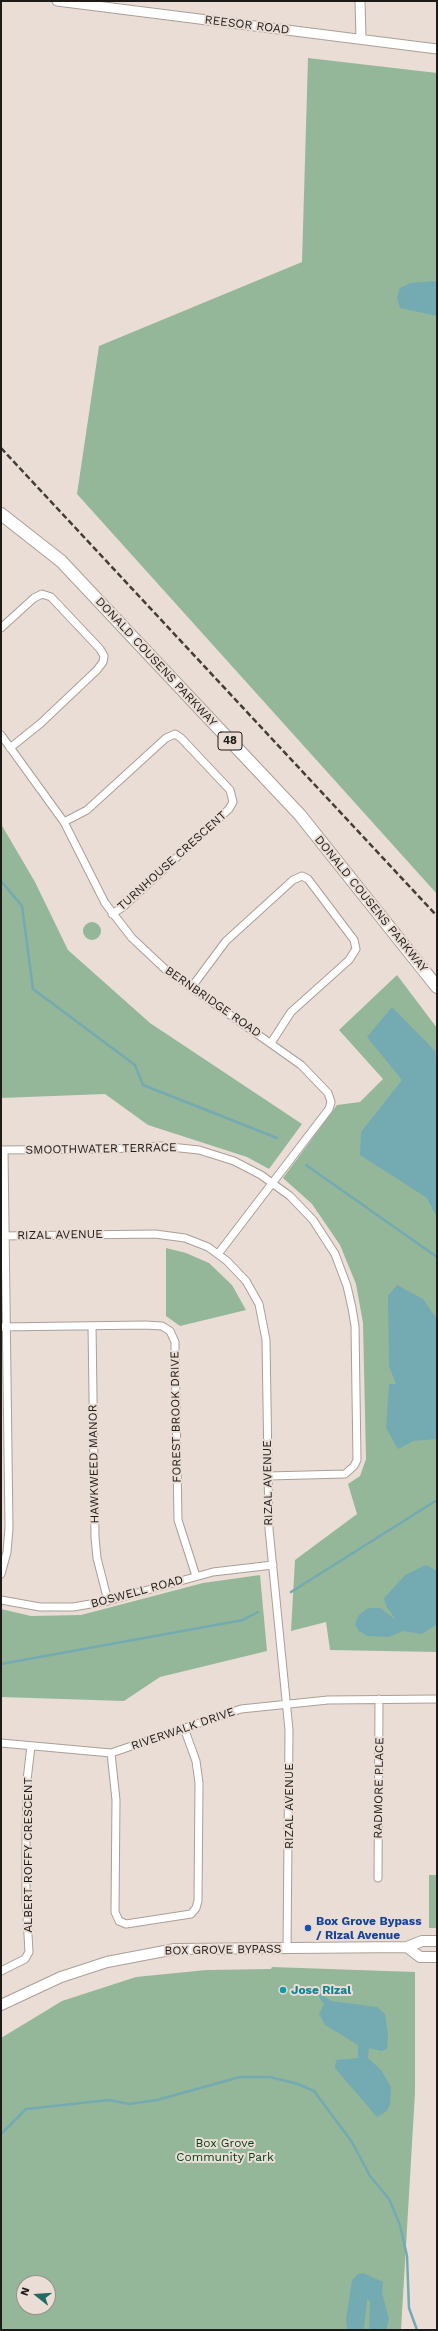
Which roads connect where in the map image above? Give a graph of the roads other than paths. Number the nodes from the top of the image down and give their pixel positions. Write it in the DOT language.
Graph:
graph roads {
  1 [pos="57,1"];
  2 [pos="360,1"];
  3 [pos="361,39"];
  4 [pos="437,49"];
  5 [pos="1,514"];
  6 [pos="2,625"];
  7 [pos="1,735"];
  8 [pos="10,748"];
  9 [pos="64,822"];
  10 [pos="112,914"];
  11 [pos="437,987"];
  12 [pos="192,988"];
  13 [pos="271,1043"];
  14 [pos="2,1150"];
  15 [pos="272,1183"];
  16 [pos="3,1236"];
  17 [pos="218,1254"];
  18 [pos="92,1326"];
  19 [pos="3,1327"];
  20 [pos="268,1476"];
  21 [pos="273,1565"];
  22 [pos="1,1574"];
  23 [pos="196,1576"];
  24 [pos="1,1600"];
  25 [pos="108,1601"];
  26 [pos="380,1699"];
  27 [pos="437,1699"];
  28 [pos="287,1703"];
  29 [pos="184,1728"];
  30 [pos="1,1743"];
  31 [pos="31,1746"];
  32 [pos="111,1753"];
  33 [pos="378,1878"];
  34 [pos="437,1941"];
  35 [pos="406,1947"];
  36 [pos="287,1949"];
  37 [pos="437,1957"];
  38 [pos="1,1971"];
  39 [pos="1,2005"];
  1 -- 3 [label="street, REESOR ROAD"];
  2 -- 3 [label="street"];
  3 -- 4 [label="street, REESOR ROAD"];
  5 -- 11 [label="main road, DONALD COUSENS PARKWAY / 48"];
  6 -- 8 [label="street"];
  7 -- 8 [label="street, BERNBRIDGE ROAD"];
  8 -- 9 [label="street, BERNBRIDGE ROAD"];
  9 -- 10 [label="street, BERNBRIDGE ROAD"];
  9 -- 10 [label="street, TURNHOUSE CRESCENT"];
  10 -- 12 [label="street, BERNBRIDGE ROAD"];
  12 -- 13 [label="street, BERNBRIDGE ROAD"];
  12 -- 13 [label="street"];
  13 -- 15 [label="street, BERNBRIDGE ROAD"];
  14 -- 15 [label="street, SMOOTHWATER TERRACE"];
  14 -- 16 [label="street"];
  15 -- 17 [label="street, BERNBRIDGE ROAD"];
  15 -- 20 [label="street, SMOOTHWATER TERRACE"];
  16 -- 17 [label="street, RIZAL AVENUE"];
  16 -- 19 [label="street"];
  17 -- 20 [label="street, RIZAL AVENUE"];
  18 -- 19 [label="street, FOREST BROOK DRIVE"];
  18 -- 23 [label="street, FOREST BROOK DRIVE"];
  18 -- 25 [label="street, HAWKWEED MANOR"];
  19 -- 22 [label="street"];
  20 -- 21 [label="street, RIZAL AVENUE"];
  21 -- 23 [label="street, BOSWELL ROAD"];
  21 -- 28 [label="street, RIZAL AVENUE"];
  23 -- 25 [label="street, BOSWELL ROAD"];
  24 -- 25 [label="street, BOSWELL ROAD"];
  26 -- 27 [label="street, RIVERWALK DRIVE"];
  26 -- 28 [label="street, RIVERWALK DRIVE"];
  26 -- 33 [label="street, RADMORE PLACE"];
  28 -- 29 [label="street, RIVERWALK DRIVE"];
  28 -- 36 [label="street, RIZAL AVENUE"];
  29 -- 32 [label="street, RIVERWALK DRIVE"];
  29 -- 32 [label="street"];
  30 -- 31 [label="street, RIVERWALK DRIVE"];
  31 -- 32 [label="street, RIVERWALK DRIVE"];
  31 -- 38 [label="street, ALBERT ROFFY CRESCENT"];
  34 -- 35 [label="main road, BOX GROVE BYPASS"];
  35 -- 36 [label="main road, BOX GROVE BYPASS"];
  35 -- 37 [label="main road"];
  36 -- 39 [label="main road, BOX GROVE BYPASS"];
}
